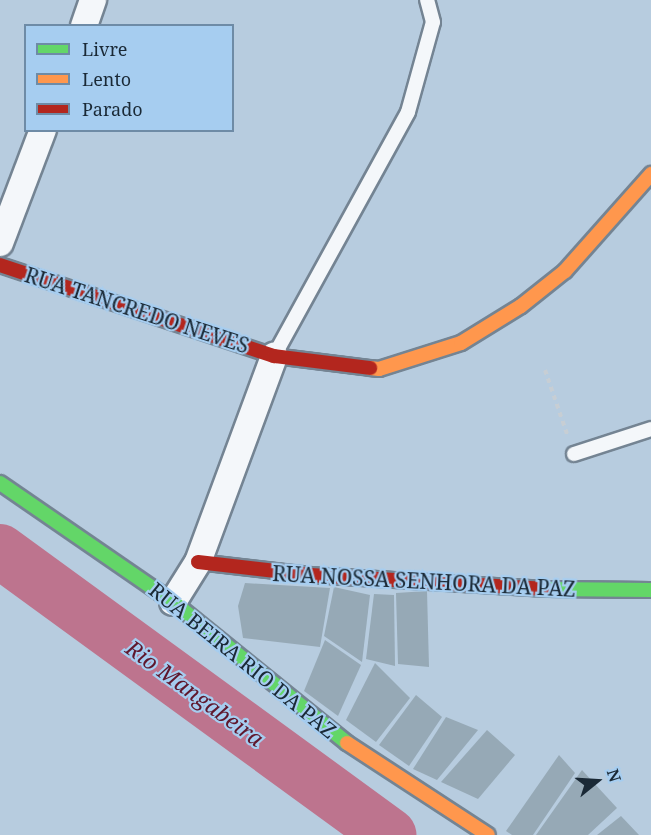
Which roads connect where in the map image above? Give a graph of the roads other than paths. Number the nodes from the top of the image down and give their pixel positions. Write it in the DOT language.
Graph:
graph roads {
  1 [pos="93,0"];
  2 [pos="427,0"];
  3 [pos="85,24"];
  4 [pos="42,132"];
  5 [pos="651,174"];
  6 [pos="0,243"];
  7 [pos="0,265"];
  8 [pos="274,356"];
  9 [pos="651,429"];
  10 [pos="574,454"];
  11 [pos="0,483"];
  12 [pos="198,562"];
  13 [pos="651,590"];
  14 [pos="173,602"];
  15 [pos="488,835"];
  1 -- 3 [label="street"];
  2 -- 8 [label="lane"];
  4 -- 6 [label="street"];
  5 -- 8 [label="street, RUA TANCREDO NEVES"];
  7 -- 8 [label="street, RUA TANCREDO NEVES"];
  8 -- 12 [label="street"];
  9 -- 10 [label="lane"];
  11 -- 14 [label="street, RUA BEIRA RIO DA PAZ"];
  12 -- 13 [label="street, RUA NOSSA SENHORA DA PAZ"];
  12 -- 14 [label="street"];
  14 -- 15 [label="street, RUA BEIRA RIO DA PAZ"];
}
